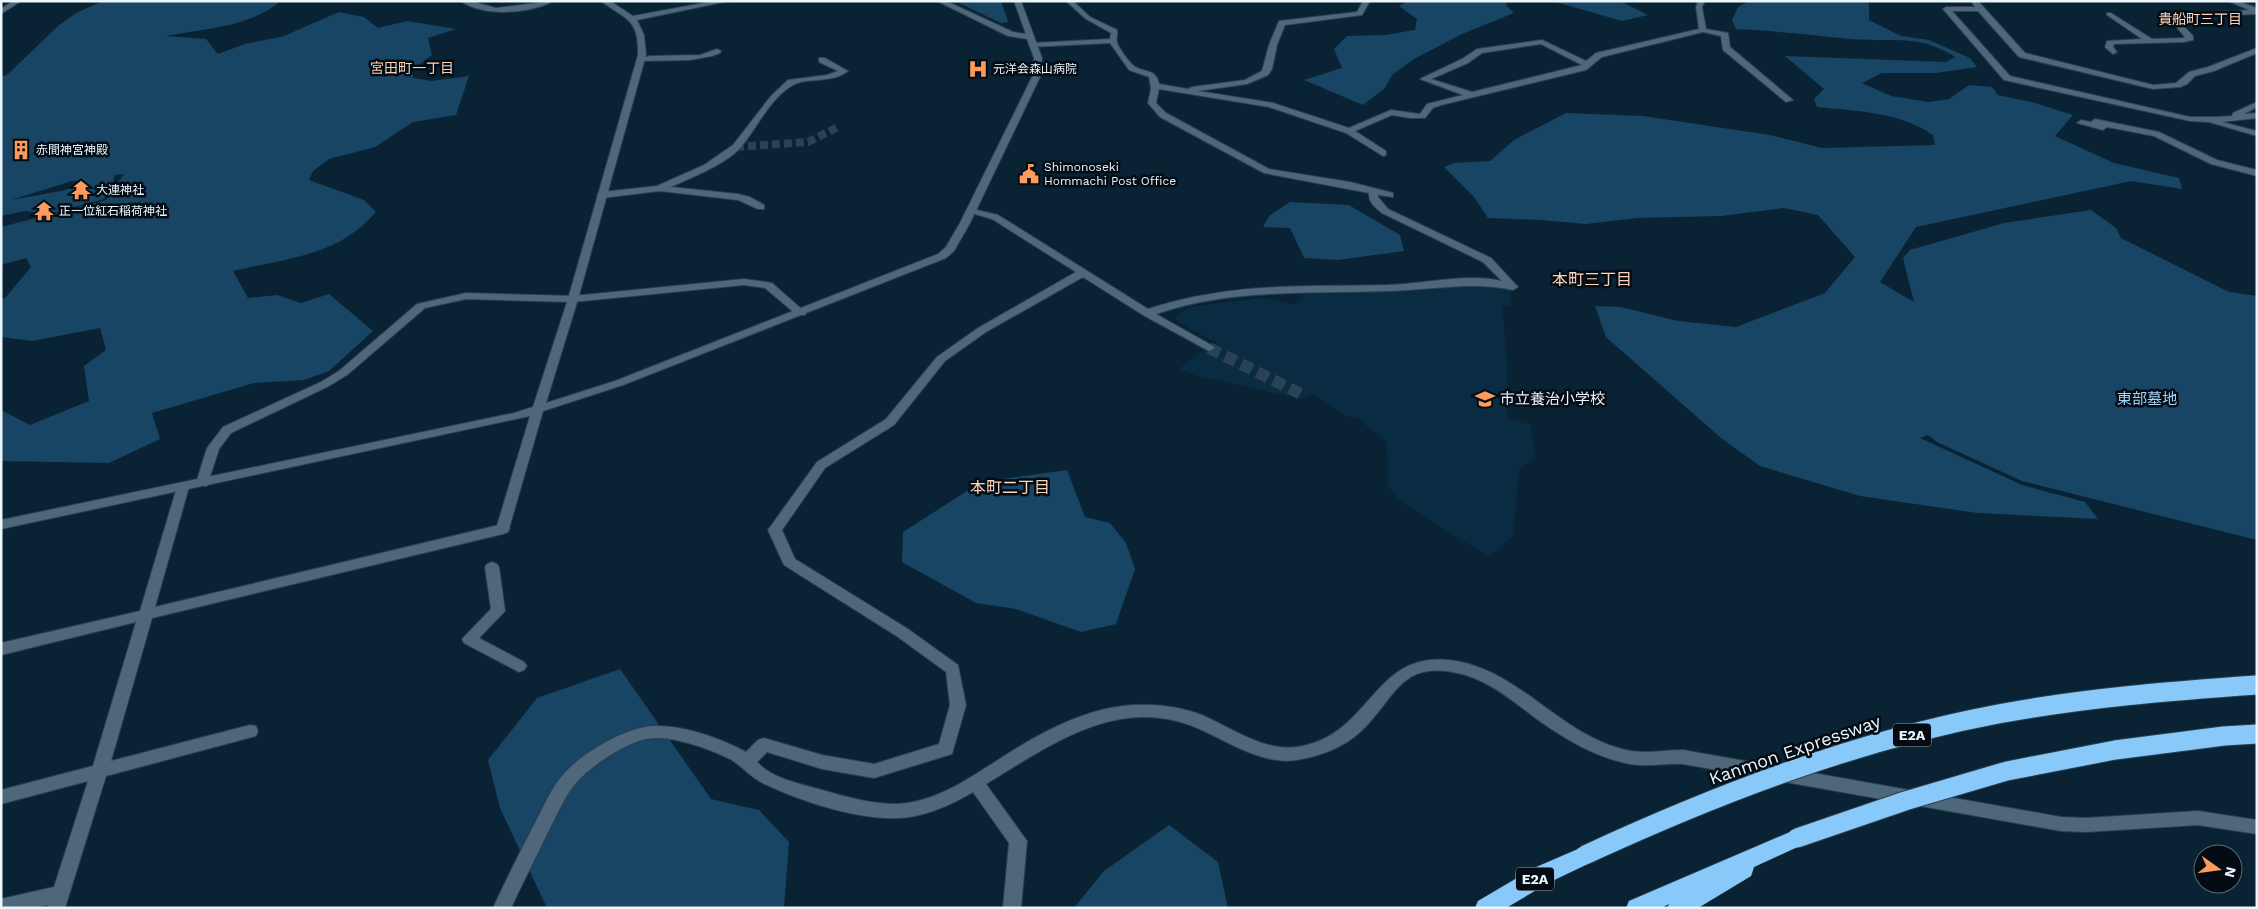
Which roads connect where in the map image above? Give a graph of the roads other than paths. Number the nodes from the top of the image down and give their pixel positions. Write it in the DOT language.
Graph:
graph roads {
  1 [pos="464,1"];
  2 [pos="550,1"];
  3 [pos="604,1"];
  4 [pos="726,1"];
  5 [pos="940,1"];
  6 [pos="1016,1"];
  7 [pos="1069,1"];
  8 [pos="1367,1"];
  9 [pos="1702,1"];
  10 [pos="1939,1"];
  11 [pos="1974,1"];
  12 [pos="2231,1"];
  13 [pos="16,2"];
  14 [pos="1,4"];
  15 [pos="1946,9"];
  16 [pos="1980,9"];
  17 [pos="2257,11"];
  18 [pos="1,12"];
  19 [pos="2109,14"];
  20 [pos="631,19"];
  21 [pos="1703,30"];
  22 [pos="2149,40"];
  23 [pos="1031,41"];
  24 [pos="1112,41"];
  25 [pos="717,51"];
  26 [pos="2113,52"];
  27 [pos="2255,52"];
  28 [pos="641,59"];
  29 [pos="822,60"];
  30 [pos="1588,65"];
  31 [pos="1156,86"];
  32 [pos="1185,90"];
  33 [pos="1469,94"];
  34 [pos="1788,100"];
  35 [pos="2257,104"];
  36 [pos="2257,115"];
  37 [pos="2235,117"];
  38 [pos="2211,121"];
  39 [pos="2095,122"];
  40 [pos="2081,123"];
  41 [pos="1349,131"];
  42 [pos="2257,134"];
  43 [pos="2167,138"];
  44 [pos="1383,153"];
  45 [pos="2257,173"];
  46 [pos="659,189"];
  47 [pos="1374,191"];
  48 [pos="602,195"];
  49 [pos="1390,195"];
  50 [pos="762,207"];
  51 [pos="971,210"];
  52 [pos="1084,272"];
  53 [pos="572,299"];
  54 [pos="801,312"];
  55 [pos="1147,313"];
  56 [pos="1209,348"];
  57 [pos="538,410"];
  58 [pos="202,483"];
  59 [pos="183,487"];
  60 [pos="1,524"];
  61 [pos="492,567"];
  62 [pos="145,615"];
  63 [pos="1,649"];
  64 [pos="519,666"];
  65 [pos="2257,685"];
  66 [pos="250,731"];
  67 [pos="2257,734"];
  68 [pos="747,761"];
  69 [pos="100,770"];
  70 [pos="976,783"];
  71 [pos="1,797"];
  72 [pos="2257,828"];
  73 [pos="1797,838"];
  74 [pos="58,901"];
  75 [pos="1,907"];
  76 [pos="502,908"];
  77 [pos="1012,908"];
  78 [pos="1486,908"];
  79 [pos="1637,908"];
  80 [pos="1678,908"];
  1 -- 2 [label="street"];
  3 -- 20 [label="street"];
  4 -- 20 [label="street"];
  5 -- 23 [label="street"];
  6 -- 23 [label="street"];
  7 -- 24 [label="street"];
  8 -- 32 [label="street"];
  9 -- 21 [label="street"];
  10 -- 15 [label="street"];
  11 -- 16 [label="street"];
  12 -- 17 [label="street"];
  13 -- 14 [label="street"];
  13 -- 18 [label="street"];
  15 -- 16 [label="street"];
  15 -- 38 [label="street"];
  16 -- 27 [label="street"];
  17 -- 22 [label="street"];
  19 -- 22 [label="street"];
  20 -- 28 [label="street"];
  21 -- 30 [label="street"];
  21 -- 34 [label="street"];
  22 -- 26 [label="street"];
  23 -- 24 [label="street"];
  23 -- 51 [label="street"];
  24 -- 31 [label="street"];
  25 -- 28 [label="street"];
  28 -- 48 [label="street"];
  29 -- 46 [label="street"];
  30 -- 33 [label="street"];
  30 -- 33 [label="street"];
  31 -- 32 [label="street"];
  31 -- 47 [label="street"];
  32 -- 41 [label="street"];
  33 -- 41 [label="street"];
  35 -- 37 [label="street"];
  36 -- 37 [label="street"];
  37 -- 38 [label="street"];
  38 -- 42 [label="street"];
  39 -- 43 [label="street"];
  40 -- 43 [label="street"];
  41 -- 44 [label="street"];
  43 -- 45 [label="street"];
  46 -- 48 [label="street"];
  46 -- 50 [label="street"];
  47 -- 49 [label="street"];
  47 -- 55 [label="street"];
  48 -- 53 [label="street"];
  51 -- 52 [label="street"];
  51 -- 54 [label="street"];
  52 -- 55 [label="street"];
  52 -- 68 [label="street"];
  53 -- 54 [label="street"];
  53 -- 57 [label="street"];
  53 -- 58 [label="street"];
  54 -- 57 [label="street"];
  55 -- 56 [label="street"];
  57 -- 58 [label="street"];
  57 -- 62 [label="street"];
  58 -- 59 [label="street"];
  59 -- 60 [label="street"];
  59 -- 62 [label="street"];
  61 -- 64 [label="street"];
  62 -- 63 [label="street"];
  62 -- 69 [label="street"];
  65 -- 78 [label="highway, Kanmon Expressway / E2A, bridge"];
  66 -- 69 [label="street"];
  67 -- 73 [label="highway, bridge"];
  68 -- 70 [label="street"];
  68 -- 76 [label="street"];
  69 -- 71 [label="street"];
  69 -- 74 [label="street"];
  70 -- 72 [label="street"];
  70 -- 77 [label="street"];
  73 -- 79 [label="highway"];
  73 -- 80 [label="highway"];
  74 -- 75 [label="street"];
}
